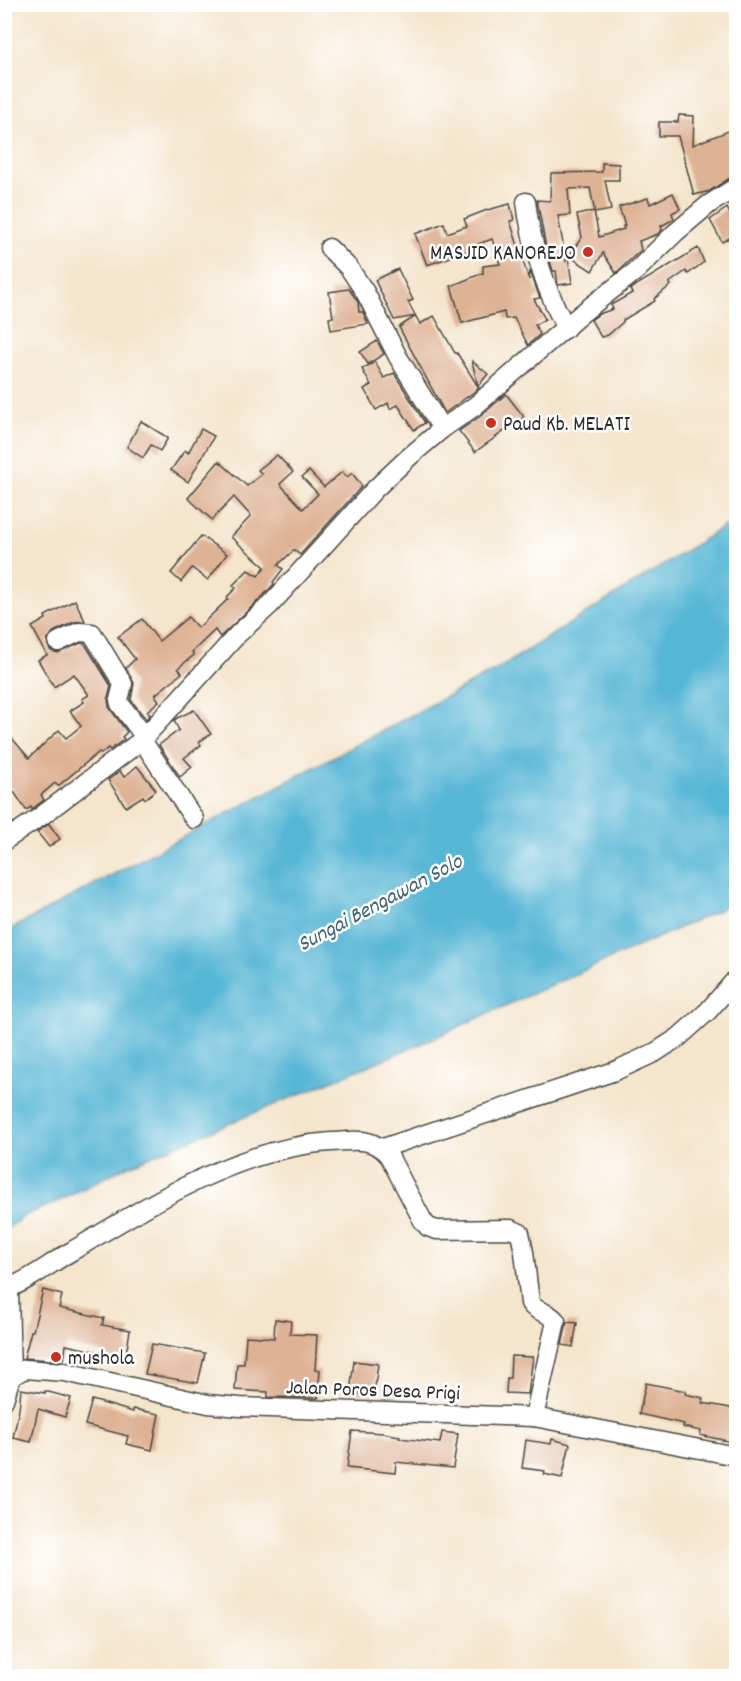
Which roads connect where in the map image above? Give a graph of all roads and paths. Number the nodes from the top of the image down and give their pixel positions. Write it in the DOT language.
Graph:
graph roads {
  1 [pos="736,187"];
  2 [pos="526,202"];
  3 [pos="329,248"];
  4 [pos="566,328"];
  5 [pos="442,429"];
  6 [pos="58,642"];
  7 [pos="143,738"];
  8 [pos="194,819"];
  9 [pos="4,841"];
  10 [pos="736,979"];
  11 [pos="382,1148"];
  12 [pos="7,1290"];
  13 [pos="11,1377"];
  14 [pos="4,1400"];
  15 [pos="534,1417"];
  16 [pos="736,1456"];
  1 -- 4 [label="street"];
  2 -- 4 [label="street"];
  3 -- 5 [label="street"];
  4 -- 5 [label="street"];
  5 -- 7 [label="street"];
  6 -- 7 [label="street"];
  7 -- 8 [label="street"];
  7 -- 9 [label="street"];
  10 -- 11 [label="street"];
  11 -- 12 [label="street"];
  11 -- 15 [label="street"];
  12 -- 13 [label="street"];
  13 -- 14 [label="street"];
  13 -- 15 [label="street, Jalan Poros Desa Prigi"];
  15 -- 16 [label="street, Jalan Poros Desa Prigi"];
}
